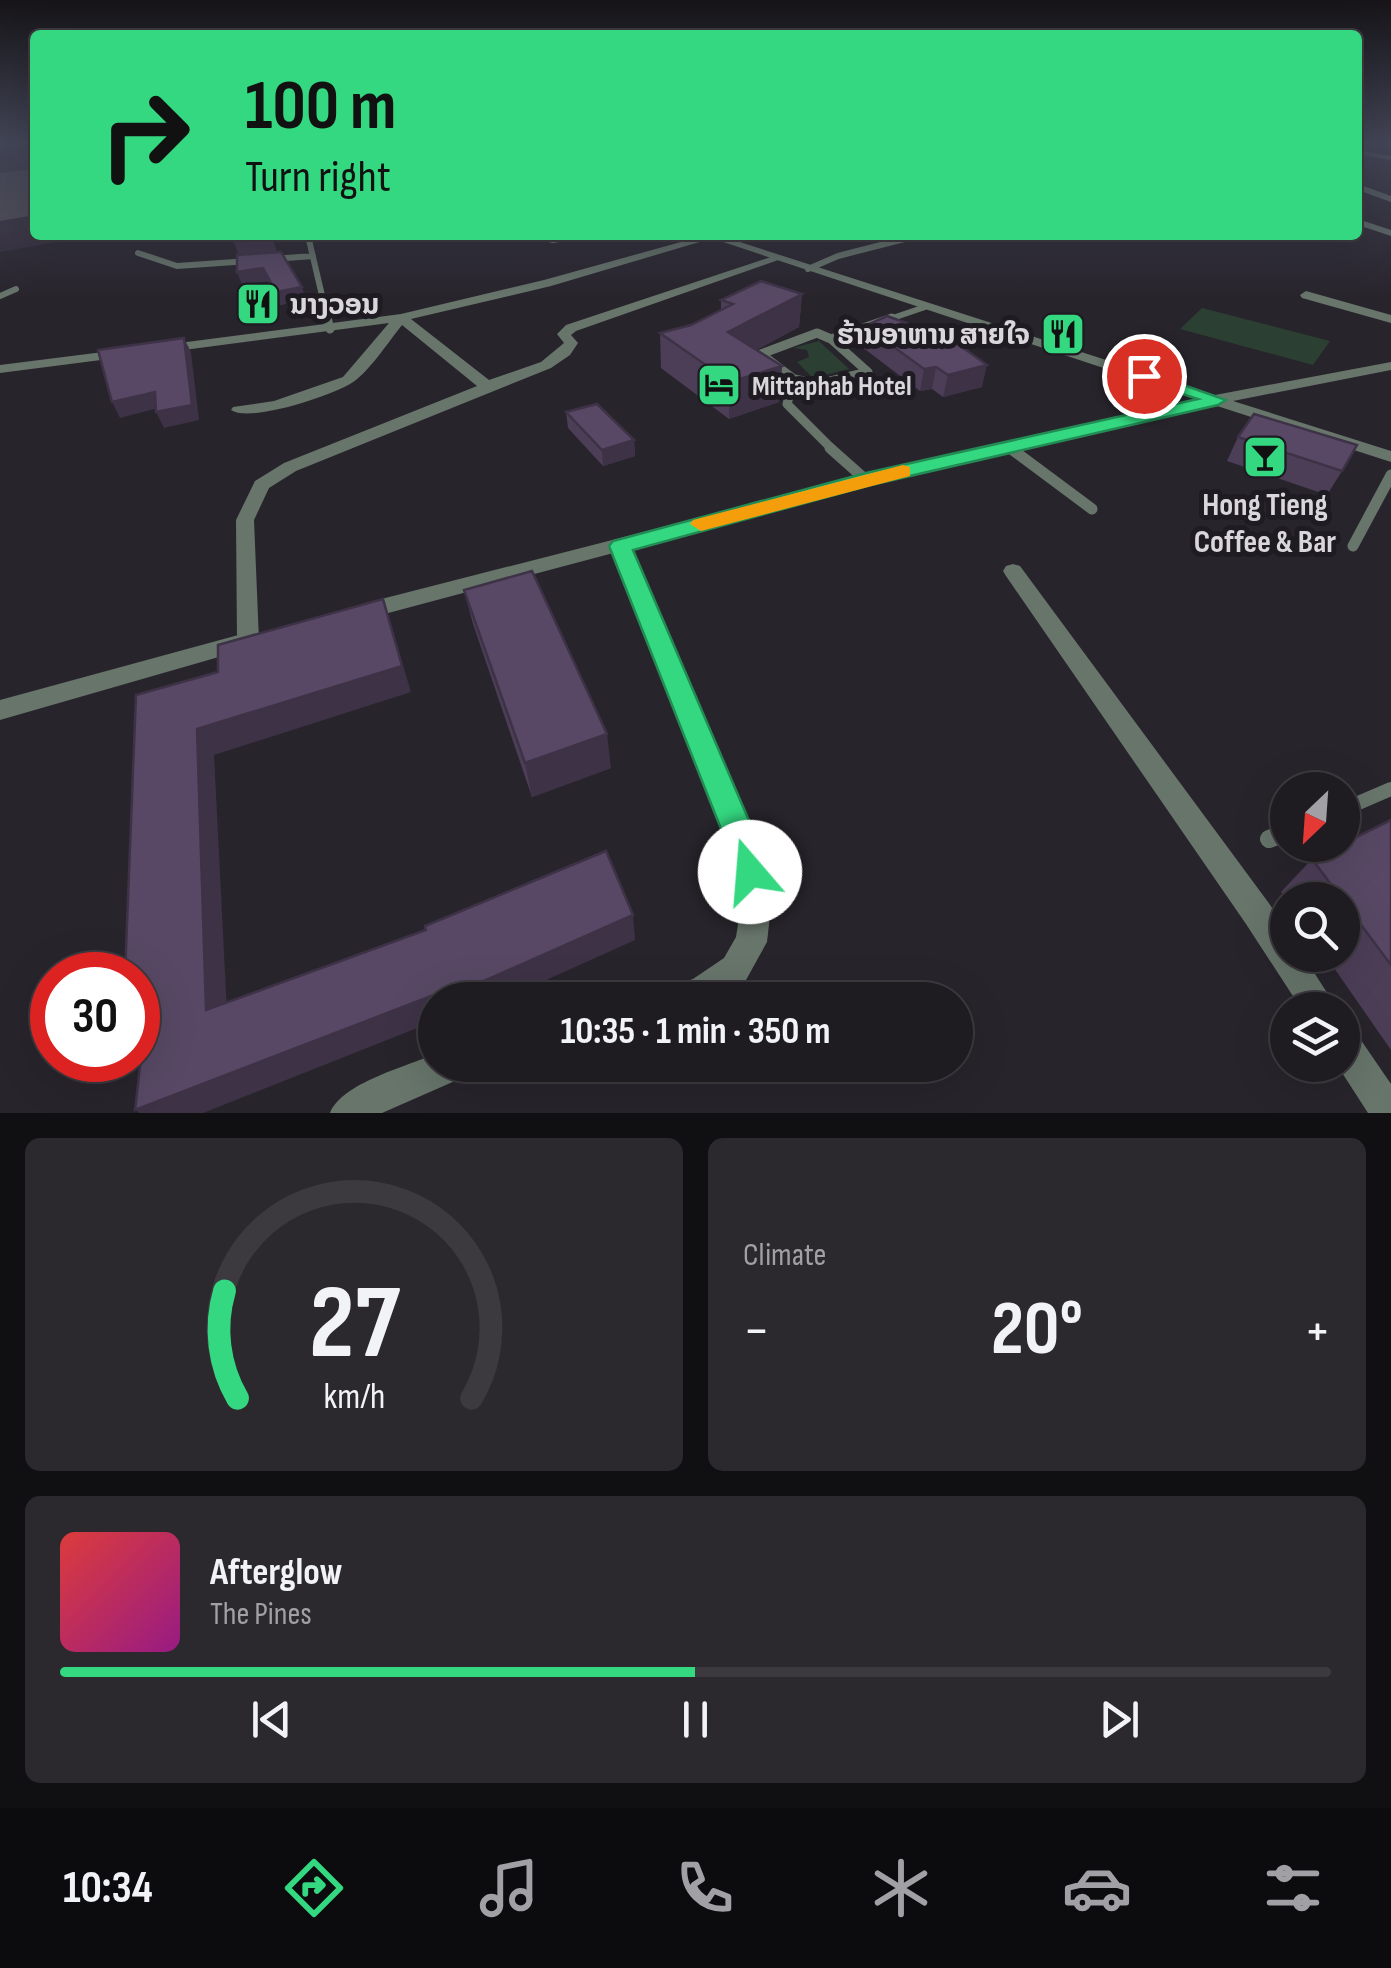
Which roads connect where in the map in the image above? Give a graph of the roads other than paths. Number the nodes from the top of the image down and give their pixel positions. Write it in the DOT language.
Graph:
graph roads {
  1 [pos="1362,223"];
  2 [pos="1391,233"];
  3 [pos="309,240"];
  4 [pos="698,240"];
  5 [pos="723,240"];
  6 [pos="900,240"];
  7 [pos="138,253"];
  8 [pos="313,256"];
  9 [pos="775,258"];
  10 [pos="808,270"];
  11 [pos="16,289"];
  12 [pos="1306,295"];
  13 [pos="0,296"];
  14 [pos="925,307"];
  15 [pos="401,318"];
  16 [pos="1391,319"];
  17 [pos="330,328"];
  18 [pos="831,339"];
  19 [pos="1391,366"];
  20 [pos="0,369"];
  21 [pos="794,379"];
  22 [pos="487,386"];
  23 [pos="1218,400"];
  24 [pos="240,410"];
  25 [pos="1009,447"];
  26 [pos="1391,457"];
  27 [pos="1391,474"];
  28 [pos="866,480"];
  29 [pos="1092,509"];
  30 [pos="620,546"];
  31 [pos="1353,546"];
  32 [pos="1013,571"];
  33 [pos="341,617"];
  34 [pos="0,710"];
  35 [pos="1391,789"];
  36 [pos="1360,802"];
  37 [pos="717,982"];
  38 [pos="1310,992"];
  39 [pos="1360,1069"];
  40 [pos="418,1079"];
  41 [pos="348,1113"];
  42 [pos="1390,1113"];
  1 -- 2 [label="street"];
  3 -- 8 [label="lane"];
  4 -- 15 [label="street"];
  5 -- 9 [label="street"];
  6 -- 10 [label="lane"];
  7 -- 8 [label="lane"];
  8 -- 17 [label="lane"];
  9 -- 10 [label="street"];
  9 -- 22 [label="street"];
  10 -- 14 [label="street"];
  11 -- 13 [label="lane"];
  12 -- 16 [label="street"];
  14 -- 18 [label="lane"];
  14 -- 23 [label="street"];
  15 -- 17 [label="street"];
  15 -- 22 [label="street"];
  15 -- 24 [label="street"];
  17 -- 20 [label="street"];
  18 -- 21 [label="lane"];
  18 -- 21 [label="lane"];
  19 -- 23 [label="street"];
  21 -- 28 [label="lane"];
  22 -- 34 [label="street"];
  23 -- 25 [label="street"];
  23 -- 26 [label="street"];
  25 -- 28 [label="street"];
  25 -- 29 [label="lane"];
  27 -- 31 [label="lane"];
  28 -- 30 [label="street"];
  30 -- 33 [label="street"];
  30 -- 37 [label="street"];
  32 -- 38 [label="street"];
  35 -- 36 [label="lane"];
  39 -- 42 [label="street"];
  40 -- 41 [label="street"];
}
